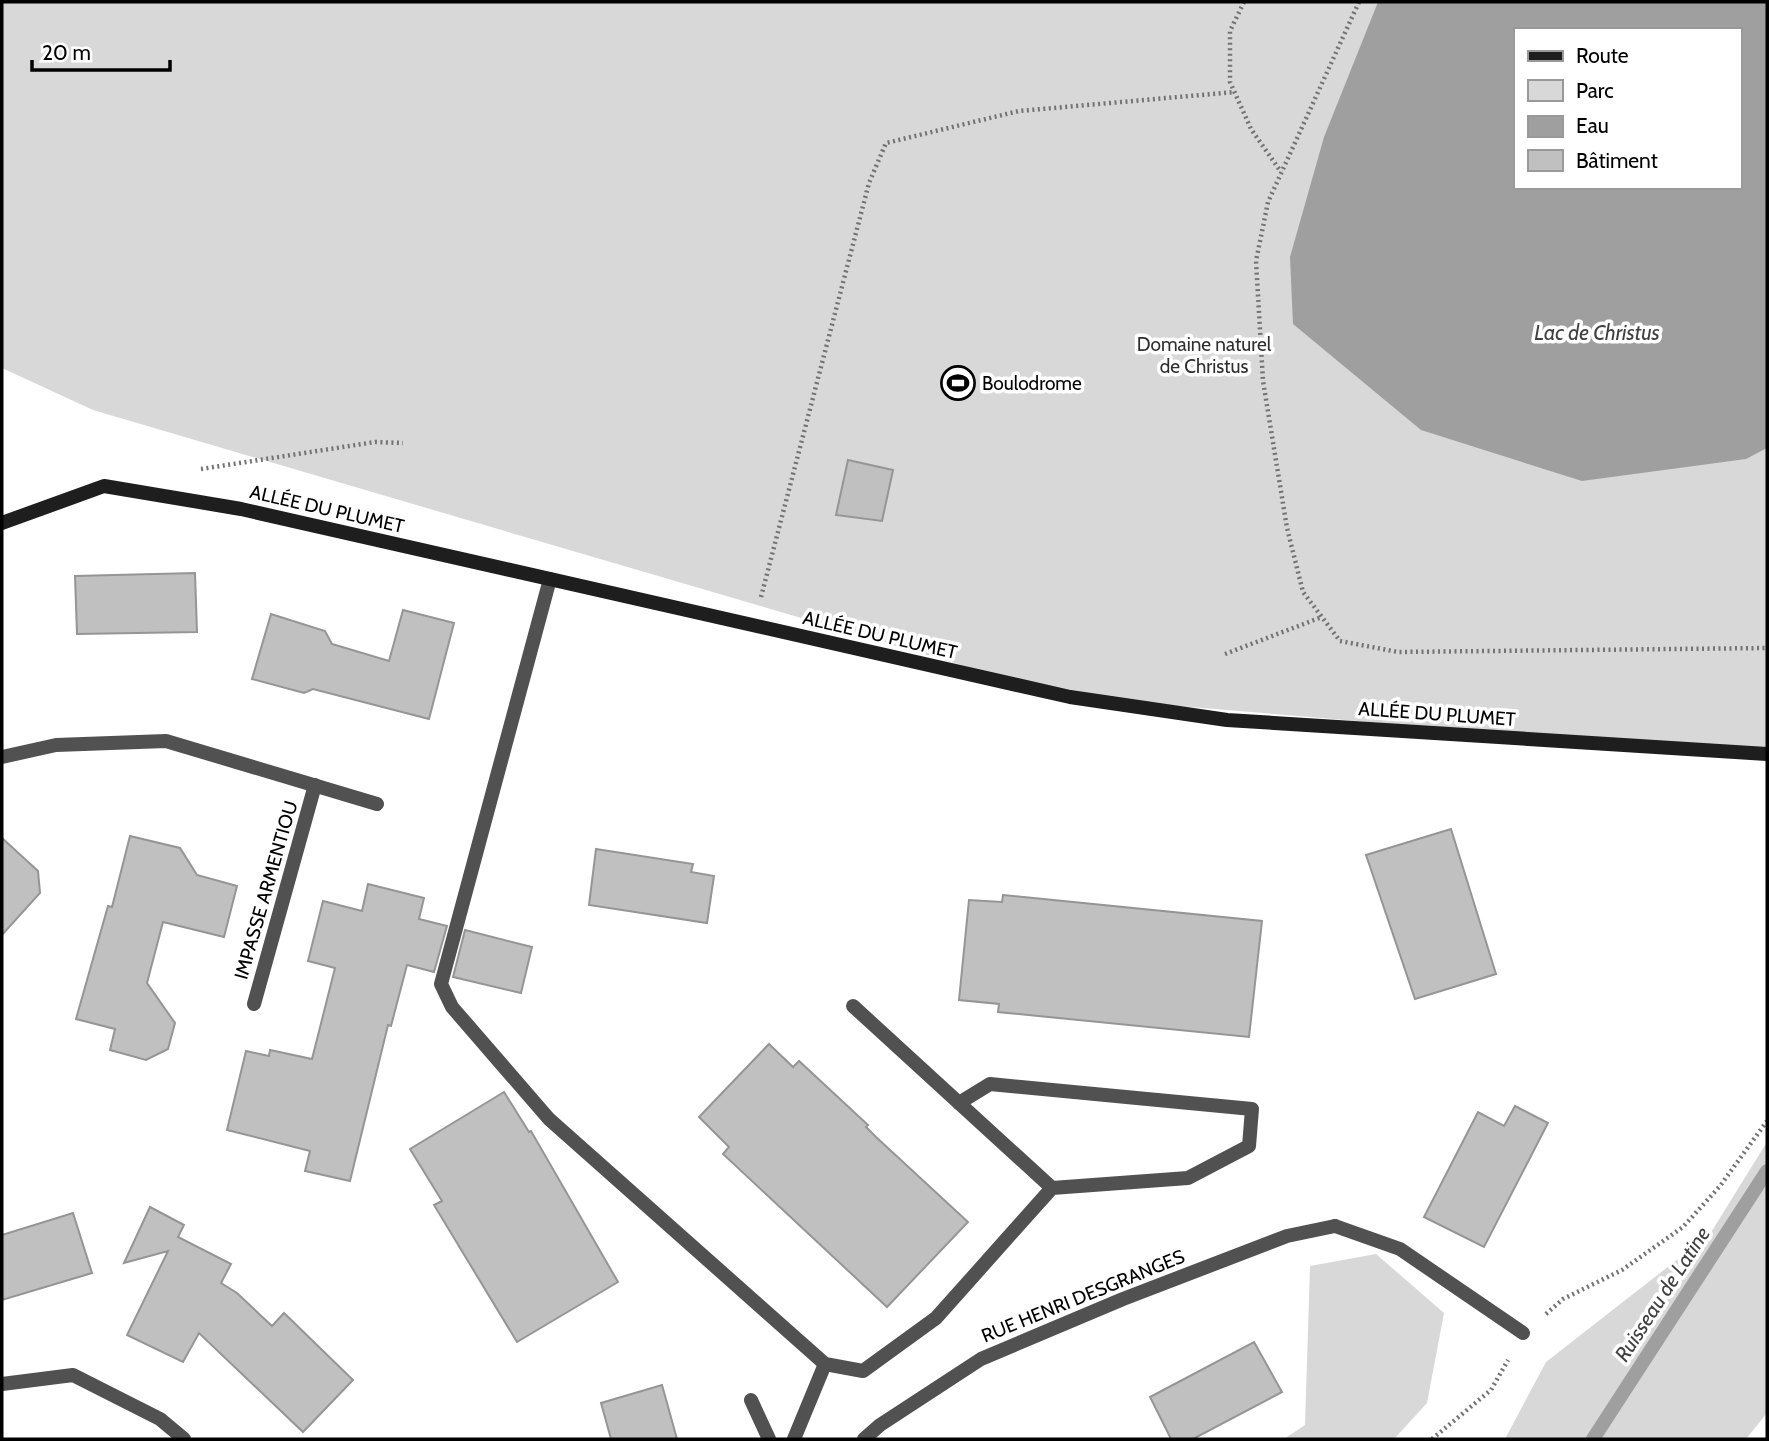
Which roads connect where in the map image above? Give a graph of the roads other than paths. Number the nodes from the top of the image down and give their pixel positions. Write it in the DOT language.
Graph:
graph roads {
  1 [pos="2,523"];
  2 [pos="551,579"];
  3 [pos="1767,754"];
  4 [pos="2,757"];
  5 [pos="315,785"];
  6 [pos="377,804"];
  7 [pos="254,1004"];
  8 [pos="853,1006"];
  9 [pos="959,1103"];
  10 [pos="1052,1188"];
  11 [pos="1523,1333"];
  12 [pos="825,1364"];
  13 [pos="2,1384"];
  14 [pos="751,1400"];
  15 [pos="184,1439"];
  16 [pos="769,1439"];
  17 [pos="794,1439"];
  18 [pos="864,1439"];
  1 -- 2 [label="street, ALLÉE DU PLUMET"];
  2 -- 3 [label="street, ALLÉE DU PLUMET"];
  2 -- 12 [label="street"];
  4 -- 5 [label="street, IMPASSE ARMENTIOU"];
  5 -- 6 [label="street, IMPASSE ARMENTIOU"];
  5 -- 7 [label="street, IMPASSE ARMENTIOU"];
  8 -- 9 [label="street"];
  9 -- 10 [label="street"];
  9 -- 10 [label="street"];
  10 -- 12 [label="street"];
  11 -- 18 [label="street, RUE HENRI DESGRANGES"];
  12 -- 17 [label="street"];
  13 -- 15 [label="street"];
  14 -- 16 [label="street"];
}
